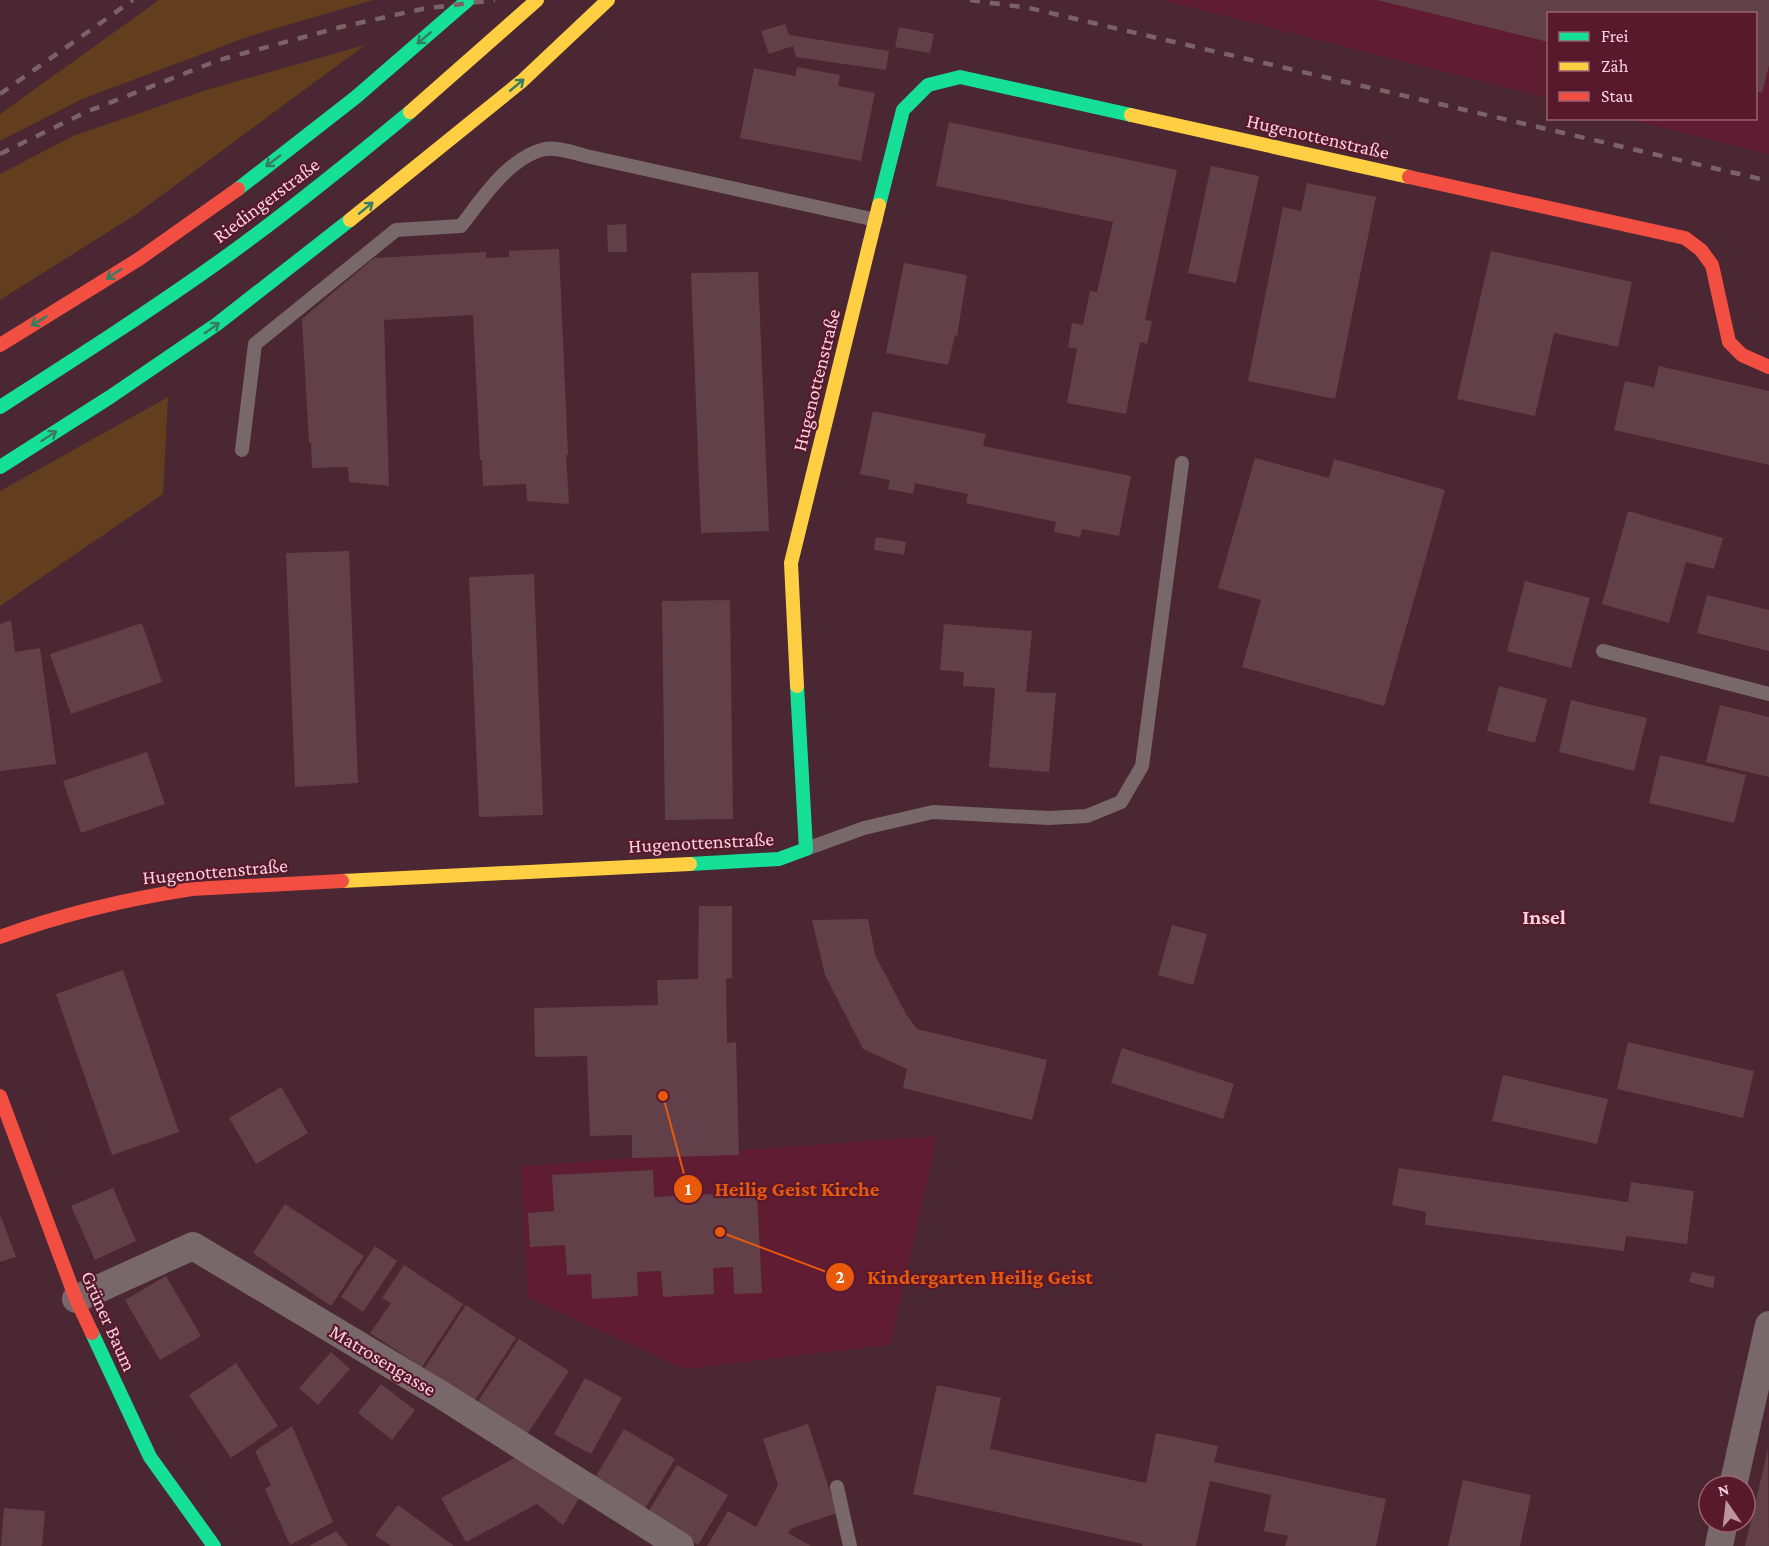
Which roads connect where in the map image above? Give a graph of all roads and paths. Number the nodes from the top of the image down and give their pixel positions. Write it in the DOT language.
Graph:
graph roads {
  1 [pos="468,0"];
  2 [pos="537,0"];
  3 [pos="608,0"];
  4 [pos="876,220"];
  5 [pos="0,345"];
  6 [pos="1769,367"];
  7 [pos="0,407"];
  8 [pos="242,450"];
  9 [pos="1182,463"];
  10 [pos="0,467"];
  11 [pos="1603,651"];
  12 [pos="1769,694"];
  13 [pos="806,849"];
  14 [pos="0,937"];
  15 [pos="0,1096"];
  16 [pos="76,1299"];
  17 [pos="1769,1325"];
  18 [pos="1735,1474"];
  19 [pos="837,1487"];
  20 [pos="214,1546"];
  21 [pos="680,1546"];
  22 [pos="850,1546"];
  1 -- 5 [label="street, one-way"];
  2 -- 7 [label="street, Riedingerstraße"];
  10 -- 3 [label="street, one-way"];
  4 -- 6 [label="street, Hugenottenstraße"];
  4 -- 8 [label="lane"];
  4 -- 13 [label="street, Hugenottenstraße"];
  9 -- 13 [label="lane"];
  11 -- 12 [label="lane"];
  13 -- 14 [label="street, Hugenottenstraße"];
  15 -- 16 [label="street, Grüner Baum"];
  16 -- 20 [label="street, Grüner Baum"];
  16 -- 21 [label="street, Matrosengasse"];
  17 -- 18 [label="street"];
  19 -- 22 [label="lane"];
}
